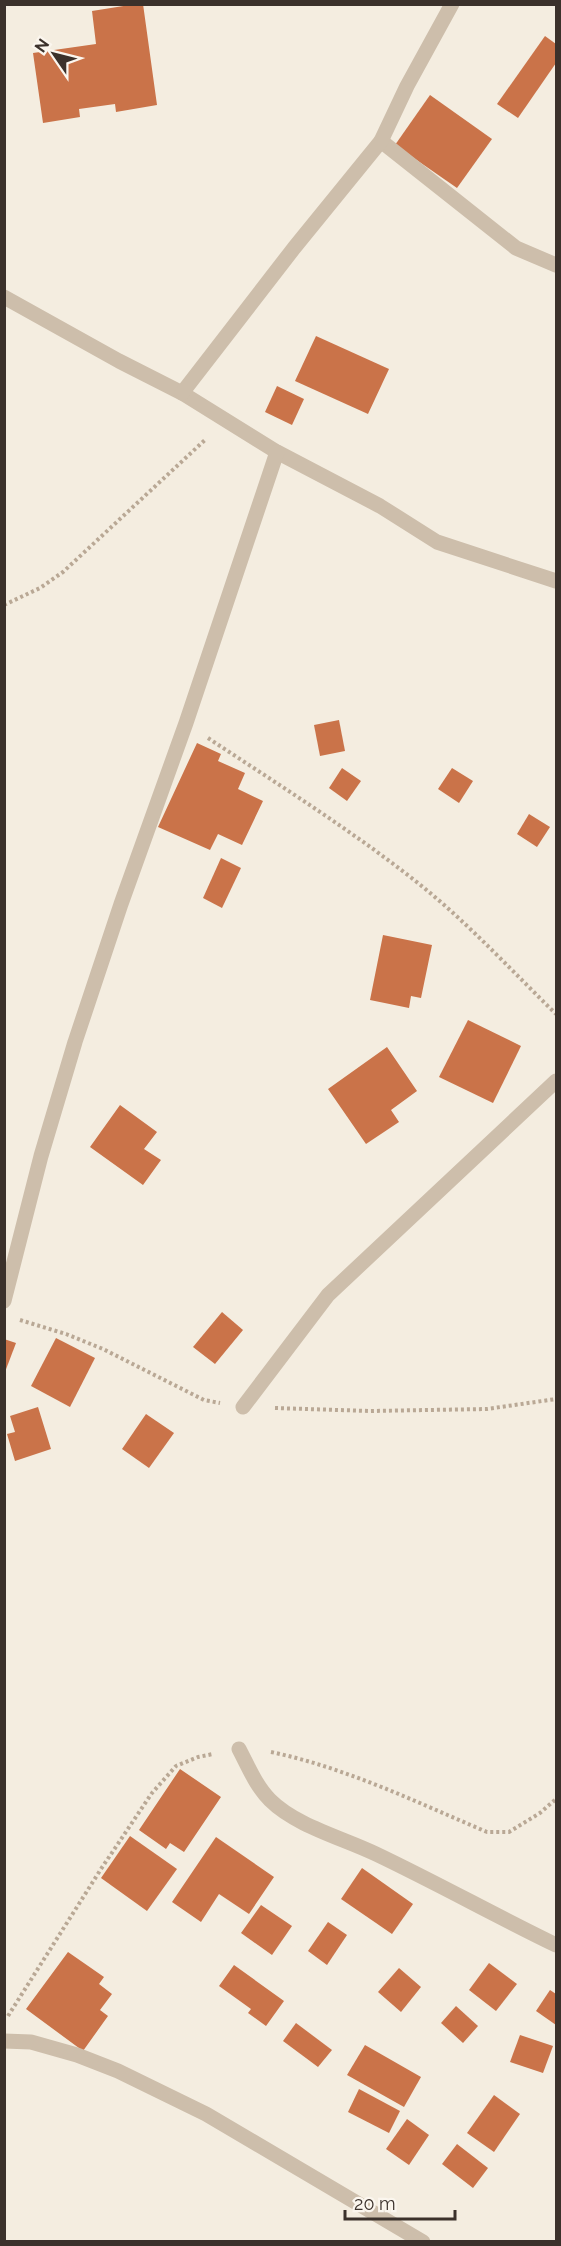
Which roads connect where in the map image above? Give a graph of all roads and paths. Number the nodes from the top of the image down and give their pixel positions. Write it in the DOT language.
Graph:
graph roads {
  1 [pos="452,4"];
  2 [pos="381,141"];
  3 [pos="556,266"];
  4 [pos="4,297"];
  5 [pos="182,393"];
  6 [pos="226,420"];
  7 [pos="277,452"];
  8 [pos="556,580"];
  9 [pos="4,605"];
  10 [pos="186,723"];
  11 [pos="556,1014"];
  12 [pos="556,1082"];
  13 [pos="4,1301"];
  14 [pos="243,1407"];
  15 [pos="239,1749"];
  16 [pos="556,1799"];
  17 [pos="556,1945"];
  18 [pos="4,2022"];
  19 [pos="4,2042"];
  20 [pos="423,2241"];
  1 -- 2 [label="street"];
  2 -- 3 [label="street"];
  2 -- 5 [label="street"];
  4 -- 5 [label="street"];
  5 -- 6 [label="street"];
  6 -- 7 [label="street"];
  6 -- 9 [label="path"];
  7 -- 8 [label="street"];
  7 -- 10 [label="street"];
  10 -- 11 [label="path"];
  10 -- 13 [label="street"];
  12 -- 14 [label="street"];
  15 -- 16 [label="path"];
  15 -- 17 [label="street"];
  15 -- 18 [label="path"];
  19 -- 20 [label="street"];
}
